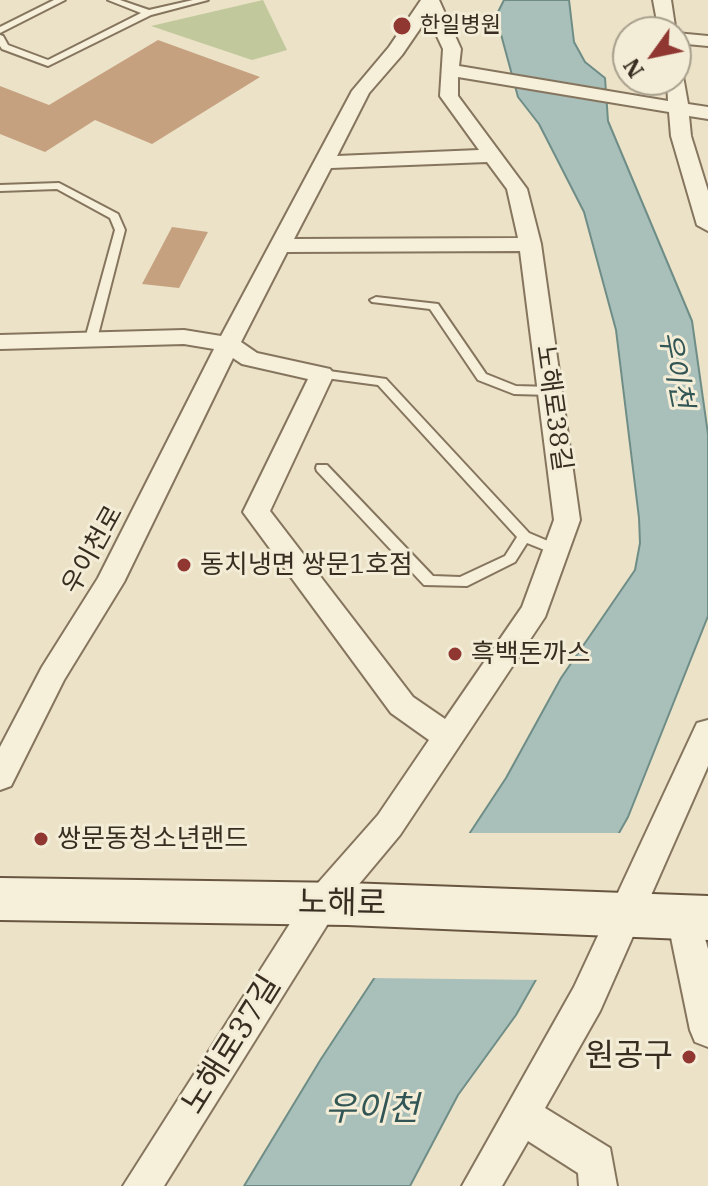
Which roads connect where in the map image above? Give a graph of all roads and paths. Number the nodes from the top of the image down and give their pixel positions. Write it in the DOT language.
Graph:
graph roads {
  1 [pos="61,0"];
  2 [pos="112,0"];
  3 [pos="204,0"];
  4 [pos="430,1"];
  5 [pos="148,13"];
  6 [pos="0,30"];
  7 [pos="0,38"];
  8 [pos="453,71"];
  9 [pos="679,96"];
  10 [pos="681,109"];
  11 [pos="708,113"];
  12 [pos="492,156"];
  13 [pos="326,162"];
  14 [pos="0,188"];
  15 [pos="708,225"];
  16 [pos="530,244"];
  17 [pos="279,246"];
  18 [pos="376,300"];
  19 [pos="91,339"];
  20 [pos="0,342"];
  21 [pos="229,345"];
  22 [pos="322,374"];
  23 [pos="551,391"];
  24 [pos="322,468"];
  25 [pos="524,536"];
  26 [pos="557,550"];
  27 [pos="708,732"];
  28 [pos="449,738"];
  29 [pos="0,777"];
  30 [pos="0,899"];
  31 [pos="334,903"];
  32 [pos="614,915"];
  33 [pos="696,918"];
  34 [pos="708,1030"];
  35 [pos="523,1116"];
  36 [pos="142,1186"];
  37 [pos="481,1186"];
  38 [pos="598,1186"];
  1 -- 6 [label="lane"];
  2 -- 5 [label="lane"];
  3 -- 5 [label="lane"];
  4 -- 8 [label="street, 노해로38길"];
  4 -- 13 [label="street, 우이천로"];
  5 -- 7 [label="lane"];
  8 -- 10 [label="street"];
  8 -- 12 [label="street, 노해로38길"];
  9 -- 10 [label="street"];
  10 -- 11 [label="street"];
  10 -- 15 [label="street"];
  12 -- 13 [label="street"];
  12 -- 16 [label="street, 노해로38길"];
  13 -- 17 [label="street, 우이천로"];
  14 -- 19 [label="lane"];
  16 -- 17 [label="street"];
  16 -- 23 [label="street, 노해로38길"];
  17 -- 21 [label="street, 우이천로"];
  18 -- 23 [label="lane"];
  19 -- 20 [label="street"];
  19 -- 21 [label="street"];
  21 -- 22 [label="street"];
  21 -- 29 [label="street, 우이천로"];
  22 -- 25 [label="lane"];
  22 -- 28 [label="street"];
  23 -- 26 [label="street, 노해로38길"];
  24 -- 25 [label="lane"];
  25 -- 26 [label="lane"];
  26 -- 28 [label="street, 노해로38길"];
  27 -- 32 [label="street"];
  28 -- 31 [label="street, 노해로38길"];
  30 -- 31 [label="main road, 노해로"];
  31 -- 32 [label="main road, 노해로"];
  31 -- 36 [label="street, 노해로37길"];
  32 -- 33 [label="main road, 노해로"];
  32 -- 35 [label="street"];
  33 -- 34 [label="street, 노해로"];
  35 -- 37 [label="street"];
  35 -- 38 [label="street"];
}
